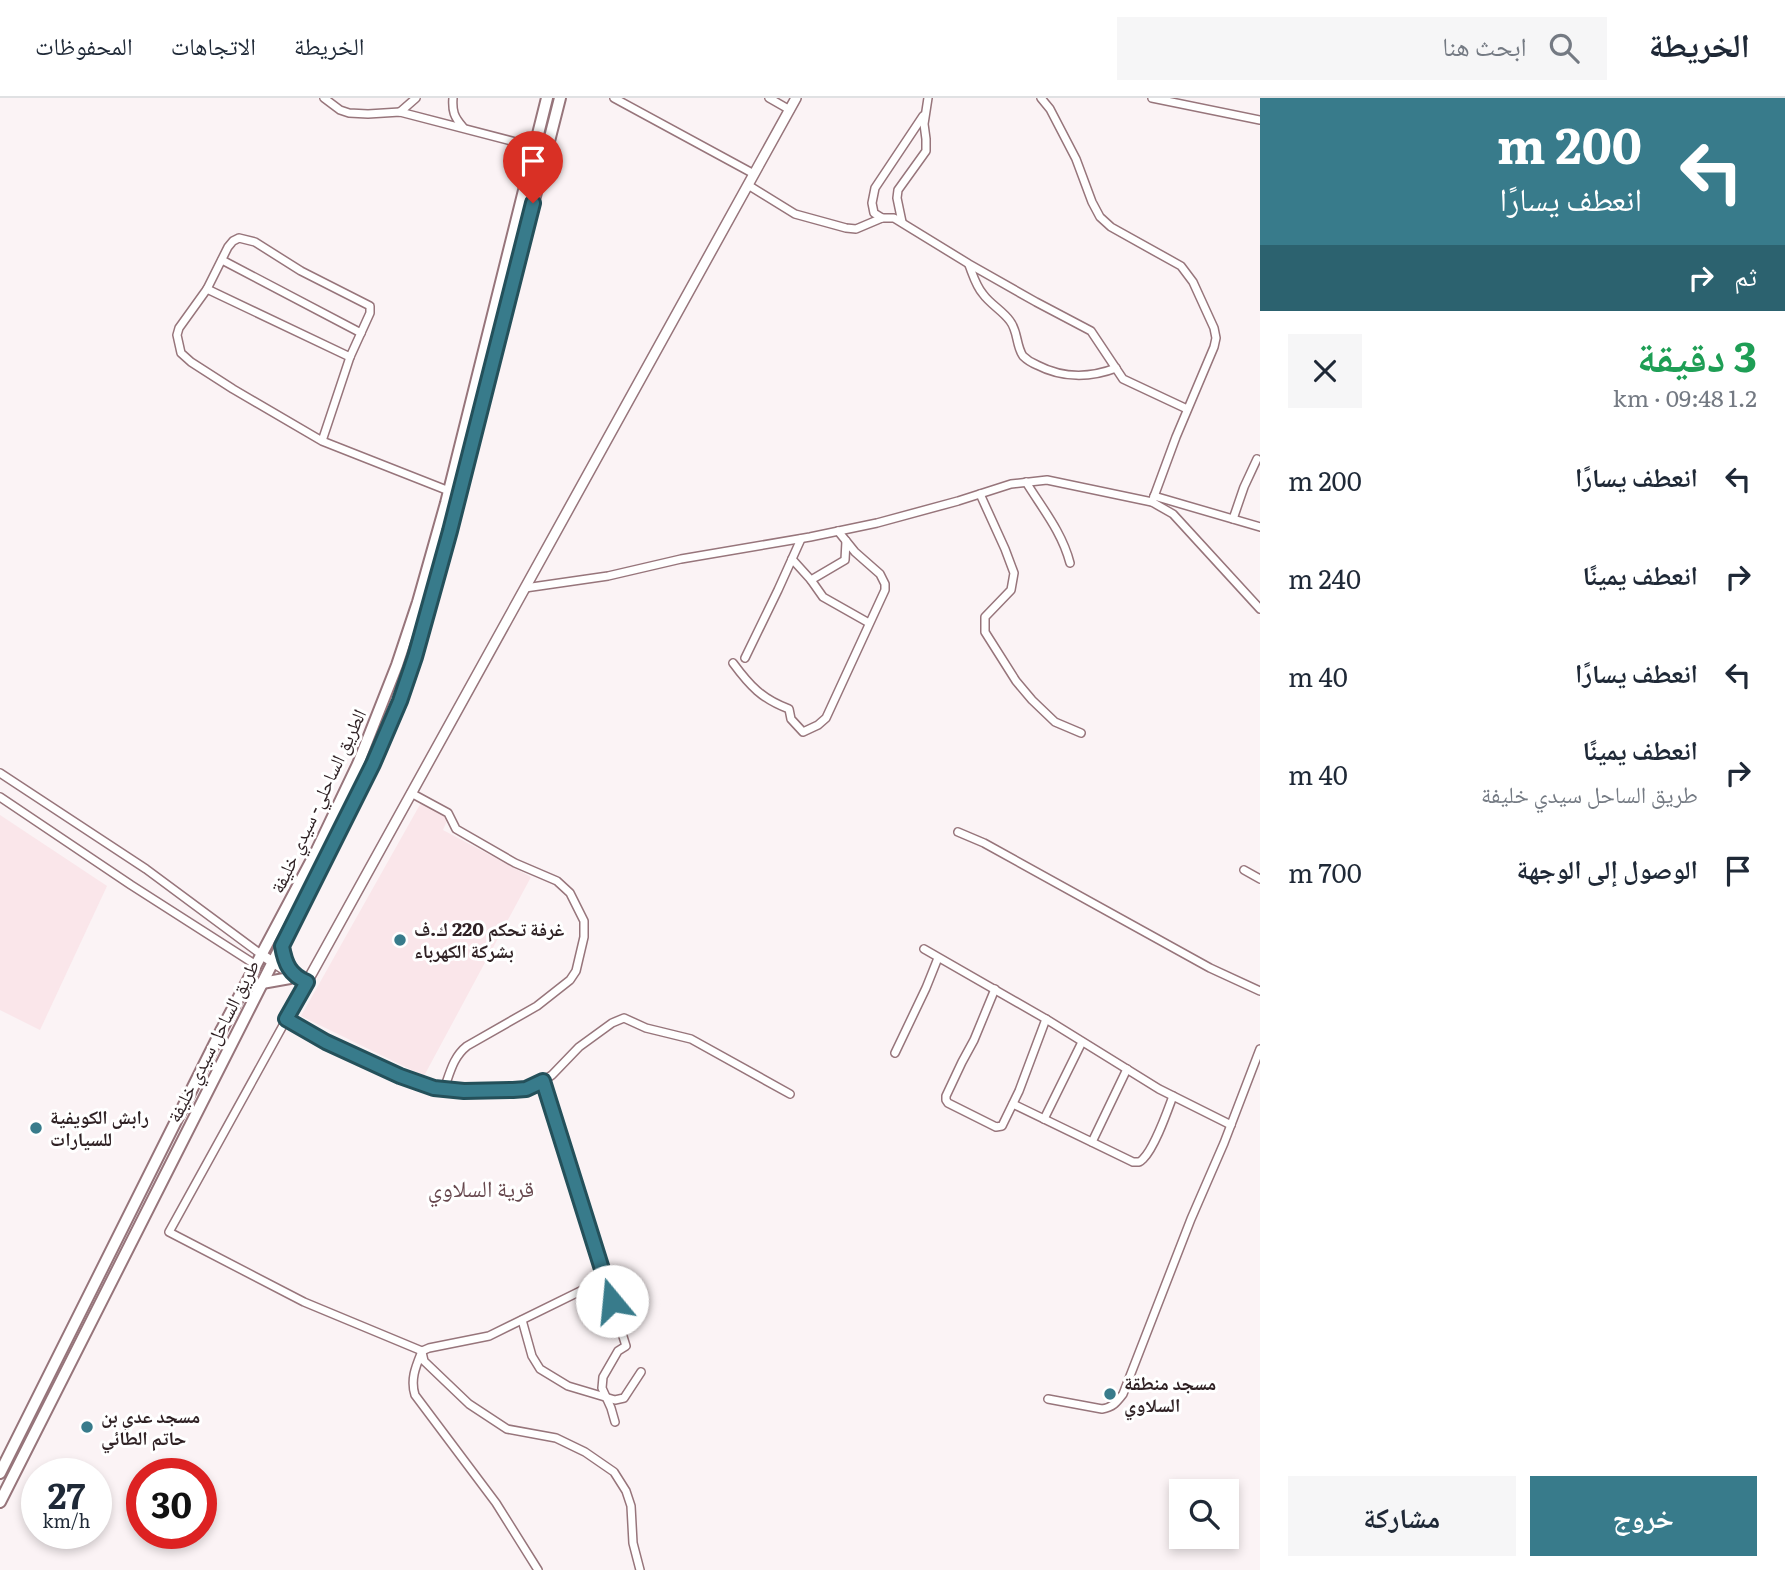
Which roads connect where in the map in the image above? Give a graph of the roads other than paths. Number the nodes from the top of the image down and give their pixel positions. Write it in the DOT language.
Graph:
graph roads {
  1 [pos="324,98"];
  2 [pos="416,98"];
  3 [pos="453,98"];
  4 [pos="547,98"];
  5 [pos="560,98"];
  6 [pos="614,98"];
  7 [pos="769,98"];
  8 [pos="796,98"];
  9 [pos="928,98"];
  10 [pos="1041,98"];
  11 [pos="1152,98"];
  12 [pos="790,110"];
  13 [pos="400,112"];
  14 [pos="925,113"];
  15 [pos="1260,120"];
  16 [pos="463,128"];
  17 [pos="535,148"];
  18 [pos="754,174"];
  19 [pos="748,185"];
  20 [pos="882,218"];
  21 [pos="902,222"];
  22 [pos="222,260"];
  23 [pos="969,264"];
  24 [pos="207,289"];
  25 [pos="361,334"];
  26 [pos="350,357"];
  27 [pos="1116,368"];
  28 [pos="1187,409"];
  29 [pos="323,440"];
  30 [pos="1257,459"];
  31 [pos="1026,482"];
  32 [pos="449,491"];
  33 [pos="980,495"];
  34 [pos="1153,499"];
  35 [pos="1233,519"];
  36 [pos="1260,527"];
  37 [pos="838,531"];
  38 [pos="801,539"];
  39 [pos="846,541"];
  40 [pos="792,559"];
  41 [pos="1070,563"];
  42 [pos="811,580"];
  43 [pos="525,588"];
  44 [pos="1260,609"];
  45 [pos="869,623"];
  46 [pos="745,658"];
  47 [pos="733,663"];
  48 [pos="1081,733"];
  49 [pos="0,773"];
  50 [pos="411,793"];
  51 [pos="0,797"];
  52 [pos="958,832"];
  53 [pos="1244,870"];
  54 [pos="1260,878"];
  55 [pos="282,946"];
  56 [pos="924,949"];
  57 [pos="938,958"];
  58 [pos="259,960"];
  59 [pos="270,967"];
  60 [pos="297,978"];
  61 [pos="262,984"];
  62 [pos="995,989"];
  63 [pos="1260,991"];
  64 [pos="286,1019"];
  65 [pos="1046,1019"];
  66 [pos="1082,1042"];
  67 [pos="1260,1049"];
  68 [pos="895,1053"];
  69 [pos="1127,1069"];
  70 [pos="543,1081"];
  71 [pos="444,1089"];
  72 [pos="790,1094"];
  73 [pos="1173,1096"];
  74 [pos="1013,1104"];
  75 [pos="1044,1119"];
  76 [pos="1230,1125"];
  77 [pos="1092,1142"];
  78 [pos="605,1279"];
  79 [pos="522,1320"];
  80 [pos="422,1351"];
  81 [pos="641,1372"];
  82 [pos="606,1396"];
  83 [pos="1048,1399"];
  84 [pos="615,1422"];
  85 [pos="0,1473"];
  86 [pos="0,1502"];
  87 [pos="538,1570"];
  88 [pos="640,1570"];
  1 -- 13 [label="street"];
  2 -- 13 [label="street"];
  3 -- 16 [label="street"];
  4 -- 17 [label="highway, الطريق الساحلي- سيدي خليفة"];
  5 -- 55 [label="highway, طريق الساحل سيدي خليفة"];
  6 -- 18 [label="street"];
  7 -- 12 [label="street"];
  8 -- 12 [label="street"];
  9 -- 14 [label="street"];
  10 -- 28 [label="street"];
  11 -- 15 [label="street"];
  12 -- 18 [label="street"];
  13 -- 16 [label="street"];
  14 -- 20 [label="street"];
  14 -- 21 [label="street"];
  16 -- 17 [label="street"];
  17 -- 32 [label="highway, الطريق الساحلي- سيدي خليفة"];
  18 -- 19 [label="street"];
  19 -- 20 [label="street"];
  19 -- 43 [label="street"];
  20 -- 21 [label="street"];
  21 -- 23 [label="street"];
  22 -- 24 [label="street"];
  22 -- 25 [label="street"];
  22 -- 25 [label="street"];
  23 -- 27 [label="street"];
  23 -- 27 [label="street"];
  24 -- 26 [label="street"];
  24 -- 29 [label="street"];
  25 -- 26 [label="street"];
  26 -- 29 [label="street"];
  27 -- 28 [label="street"];
  28 -- 34 [label="street"];
  29 -- 32 [label="street"];
  30 -- 35 [label="street"];
  31 -- 33 [label="street"];
  31 -- 34 [label="street"];
  31 -- 41 [label="street"];
  32 -- 58 [label="highway, الطريق الساحلي- سيدي خليفة"];
  33 -- 37 [label="street"];
  33 -- 48 [label="street"];
  34 -- 35 [label="street"];
  34 -- 44 [label="street"];
  35 -- 36 [label="street"];
  37 -- 38 [label="street"];
  37 -- 39 [label="street"];
  38 -- 40 [label="street"];
  38 -- 43 [label="street"];
  39 -- 42 [label="street"];
  39 -- 45 [label="street"];
  40 -- 42 [label="street"];
  40 -- 46 [label="street"];
  42 -- 45 [label="street"];
  43 -- 50 [label="street"];
  45 -- 47 [label="street"];
  49 -- 58 [label="street"];
  50 -- 60 [label="street"];
  50 -- 71 [label="street"];
  51 -- 58 [label="street"];
  52 -- 63 [label="street"];
  53 -- 54 [label="street"];
  55 -- 59 [label="highway, طريق الساحل سيدي خليفة"];
  55 -- 60 [label="highway"];
  56 -- 57 [label="street"];
  57 -- 62 [label="street"];
  57 -- 68 [label="street"];
  58 -- 59 [label="street"];
  58 -- 85 [label="highway, الطريق الساحلي- سيدي خليفة"];
  59 -- 60 [label="street"];
  59 -- 61 [label="highway, طريق الساحل سيدي خليفة"];
  60 -- 61 [label="highway"];
  60 -- 64 [label="street"];
  61 -- 86 [label="highway, طريق الساحل سيدي خليفة"];
  62 -- 65 [label="street"];
  62 -- 74 [label="street"];
  64 -- 71 [label="street"];
  64 -- 80 [label="street"];
  65 -- 66 [label="street"];
  65 -- 74 [label="street"];
  66 -- 69 [label="street"];
  66 -- 75 [label="street"];
  67 -- 76 [label="street"];
  69 -- 73 [label="street"];
  69 -- 77 [label="street"];
  70 -- 71 [label="street"];
  70 -- 72 [label="street"];
  70 -- 78 [label="street"];
  73 -- 76 [label="street"];
  73 -- 77 [label="street"];
  74 -- 75 [label="street"];
  75 -- 77 [label="street"];
  76 -- 83 [label="street"];
  78 -- 79 [label="street"];
  78 -- 82 [label="street"];
  79 -- 80 [label="street"];
  79 -- 82 [label="street"];
  80 -- 87 [label="street"];
  80 -- 88 [label="street"];
  81 -- 82 [label="street"];
  82 -- 84 [label="street"];
}
